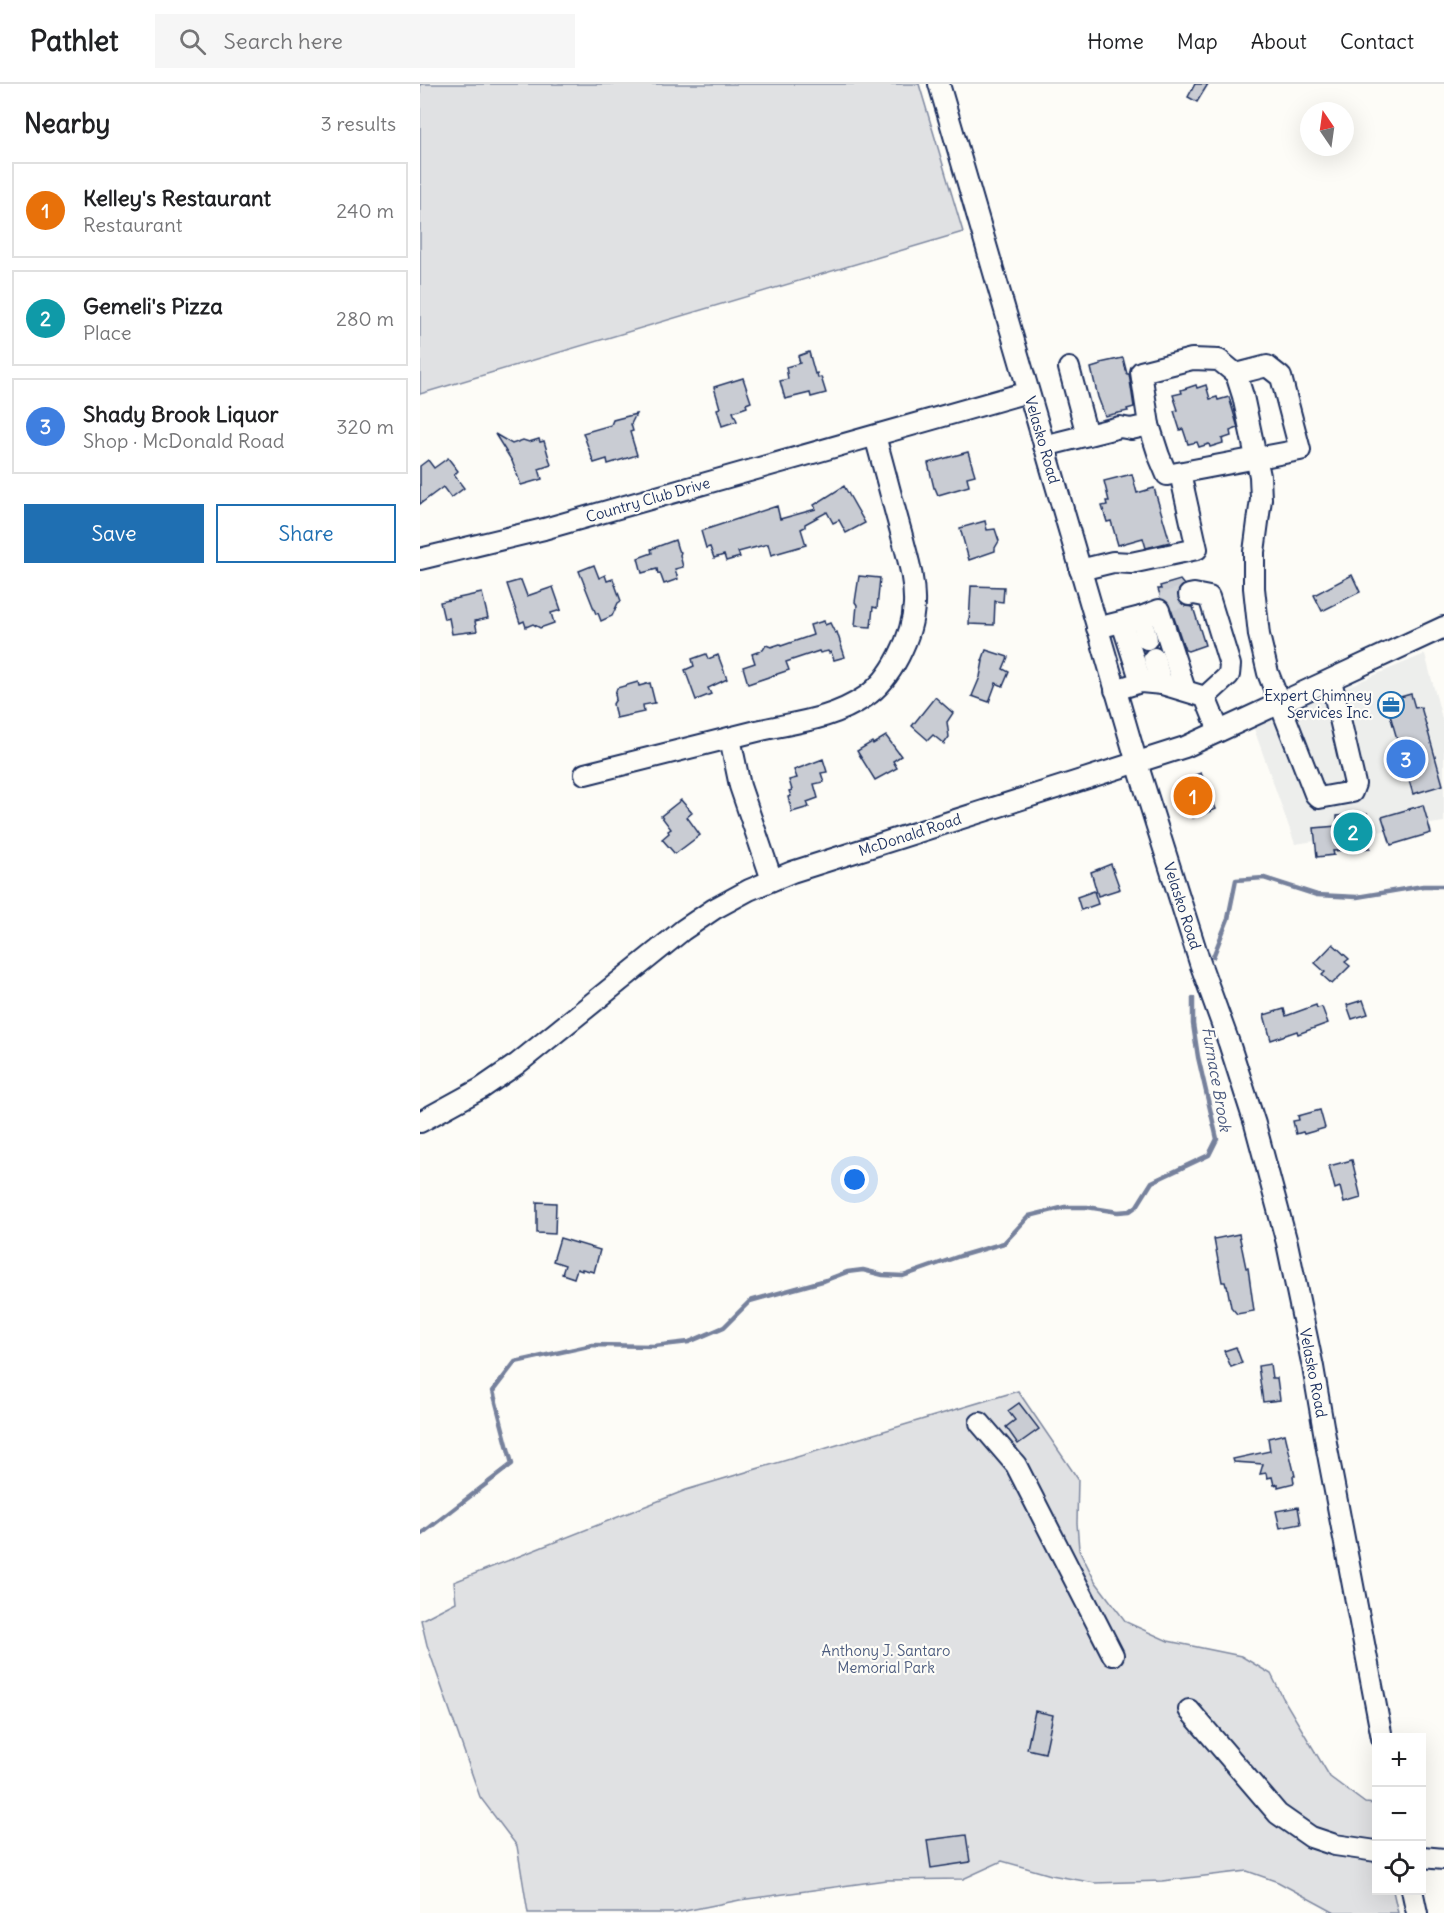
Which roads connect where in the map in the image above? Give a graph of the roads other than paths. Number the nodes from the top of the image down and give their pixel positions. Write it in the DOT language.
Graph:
graph roads {
  1 [pos="939,84"];
  2 [pos="1069,368"];
  3 [pos="1236,374"];
  4 [pos="1028,392"];
  5 [pos="1149,424"];
  6 [pos="1087,435"];
  7 [pos="875,436"];
  8 [pos="1044,446"];
  9 [pos="1256,459"];
  10 [pos="1180,473"];
  11 [pos="420,559"];
  12 [pos="1080,570"];
  13 [pos="1189,595"];
  14 [pos="1146,613"];
  15 [pos="1444,627"];
  16 [pos="1097,628"];
  17 [pos="1331,680"];
  18 [pos="1141,682"];
  19 [pos="1162,684"];
  20 [pos="1115,690"];
  21 [pos="1185,690"];
  22 [pos="1205,697"];
  23 [pos="1281,703"];
  24 [pos="1219,731"];
  25 [pos="730,738"];
  26 [pos="1137,763"];
  27 [pos="585,774"];
  28 [pos="772,880"];
  29 [pos="420,1122"];
  30 [pos="980,1423"];
  31 [pos="1113,1655"];
  32 [pos="1189,1710"];
  33 [pos="1381,1733"];
  34 [pos="1372,1850"];
  35 [pos="1426,1857"];
  36 [pos="1444,1859"];
  37 [pos="1413,1895"];
  38 [pos="1417,1913"];
  1 -- 4 [label="street, Velasko Road"];
  2 -- 6 [label="street"];
  3 -- 5 [label="street"];
  3 -- 9 [label="street"];
  3 -- 9 [label="street"];
  4 -- 7 [label="street, Country Club Drive"];
  4 -- 8 [label="street, Velasko Road"];
  5 -- 6 [label="street"];
  5 -- 10 [label="street"];
  6 -- 8 [label="street"];
  7 -- 11 [label="street, Country Club Drive"];
  7 -- 25 [label="street"];
  8 -- 12 [label="street, Velasko Road"];
  9 -- 10 [label="street"];
  9 -- 23 [label="street"];
  10 -- 12 [label="street"];
  12 -- 16 [label="street, Velasko Road"];
  13 -- 22 [label="street"];
  14 -- 16 [label="street"];
  14 -- 18 [label="street"];
  14 -- 19 [label="street"];
  14 -- 21 [label="street"];
  15 -- 17 [label="street, McDonald Road"];
  16 -- 20 [label="street, Velasko Road"];
  17 -- 23 [label="street, McDonald Road"];
  17 -- 23 [label="street"];
  18 -- 19 [label="street"];
  18 -- 20 [label="street"];
  19 -- 21 [label="street"];
  20 -- 26 [label="street, Velasko Road"];
  21 -- 22 [label="street"];
  22 -- 24 [label="street"];
  23 -- 24 [label="street, McDonald Road"];
  24 -- 26 [label="street, McDonald Road"];
  25 -- 27 [label="street"];
  25 -- 28 [label="street"];
  26 -- 28 [label="street, McDonald Road"];
  26 -- 33 [label="street, Velasko Road"];
  28 -- 29 [label="street, McDonald Road"];
  30 -- 31 [label="street"];
  32 -- 34 [label="street"];
  35 -- 36 [label="street"];
  37 -- 38 [label="street"];
}
